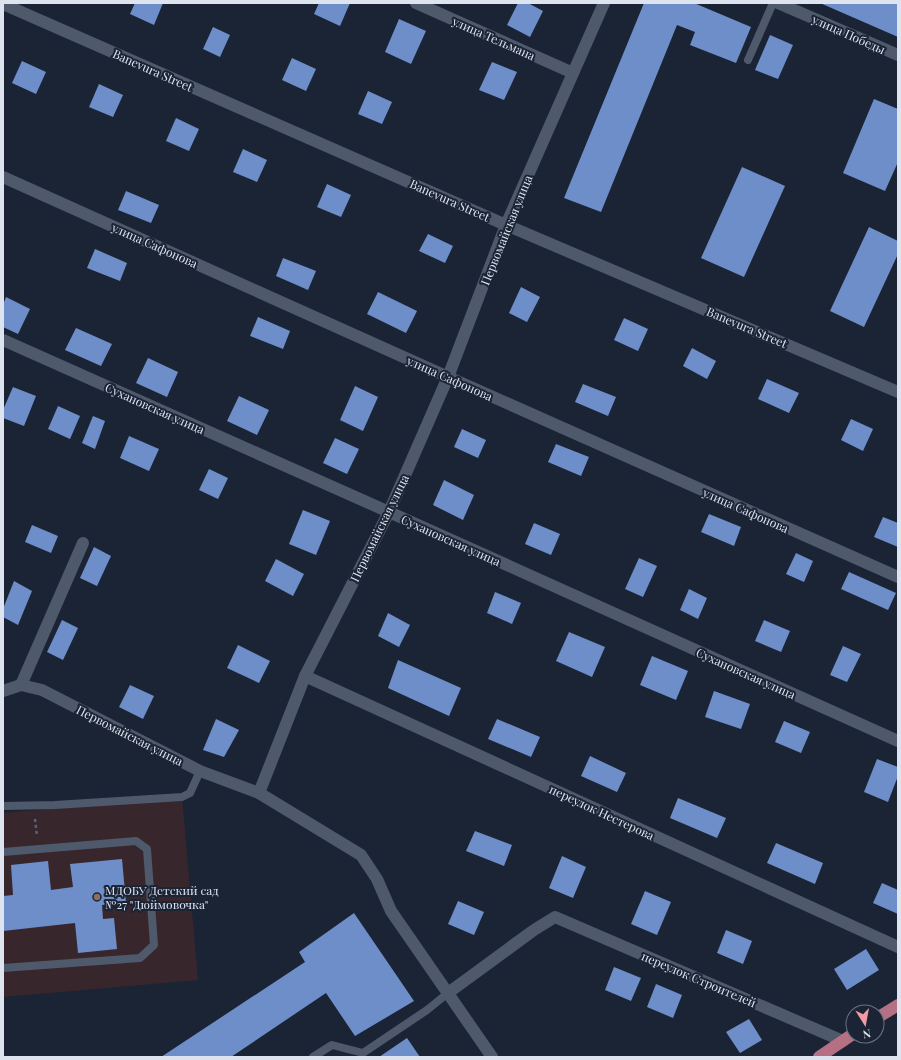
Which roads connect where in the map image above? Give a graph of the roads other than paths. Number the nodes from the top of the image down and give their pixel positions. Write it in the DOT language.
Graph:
graph roads {
  1 [pos="416,3"];
  2 [pos="604,3"];
  3 [pos="772,3"];
  4 [pos="778,3"];
  5 [pos="3,4"];
  6 [pos="898,55"];
  7 [pos="748,60"];
  8 [pos="573,72"];
  9 [pos="3,176"];
  10 [pos="506,225"];
  11 [pos="3,340"];
  12 [pos="448,377"];
  13 [pos="898,392"];
  14 [pos="389,512"];
  15 [pos="83,542"];
  16 [pos="898,577"];
  17 [pos="305,676"];
  18 [pos="21,685"];
  19 [pos="3,691"];
  20 [pos="898,742"];
  21 [pos="200,770"];
  22 [pos="259,792"];
  23 [pos="3,806"];
  24 [pos="3,852"];
  25 [pos="898,947"];
  26 [pos="3,968"];
  27 [pos="448,993"];
  28 [pos="898,1005"];
  29 [pos="885,1013"];
  30 [pos="845,1037"];
  31 [pos="845,1041"];
  32 [pos="831,1053"];
  33 [pos="314,1057"];
  34 [pos="492,1057"];
  35 [pos="819,1057"];
  1 -- 8 [label="street, улица Тельмана"];
  2 -- 8 [label="street, Первомайская улица"];
  3 -- 7 [label="lane"];
  4 -- 6 [label="street, улица Победы"];
  5 -- 10 [label="street, Banevura Street"];
  8 -- 10 [label="street, Первомайская улица"];
  9 -- 12 [label="street, улица Сафонова"];
  10 -- 12 [label="street, Первомайская улица"];
  10 -- 13 [label="street, Banevura Street"];
  11 -- 14 [label="street, Сухановская улица"];
  12 -- 14 [label="street, Первомайская улица"];
  12 -- 16 [label="street, улица Сафонова"];
  14 -- 17 [label="street, Первомайская улица"];
  14 -- 20 [label="street, Сухановская улица"];
  15 -- 18 [label="street"];
  17 -- 22 [label="street, Первомайская улица"];
  17 -- 25 [label="street, переулок Нестерова"];
  18 -- 19 [label="street"];
  18 -- 21 [label="street, Первомайская улица"];
  21 -- 22 [label="street, Первомайская улица"];
  21 -- 23 [label="lane"];
  22 -- 27 [label="street"];
  24 -- 26 [label="lane"];
  27 -- 30 [label="street, переулок Строителей"];
  27 -- 33 [label="lane"];
  27 -- 34 [label="street"];
  28 -- 29 [label="main road"];
  31 -- 32 [label="main road"];
  32 -- 35 [label="main road"];
}
